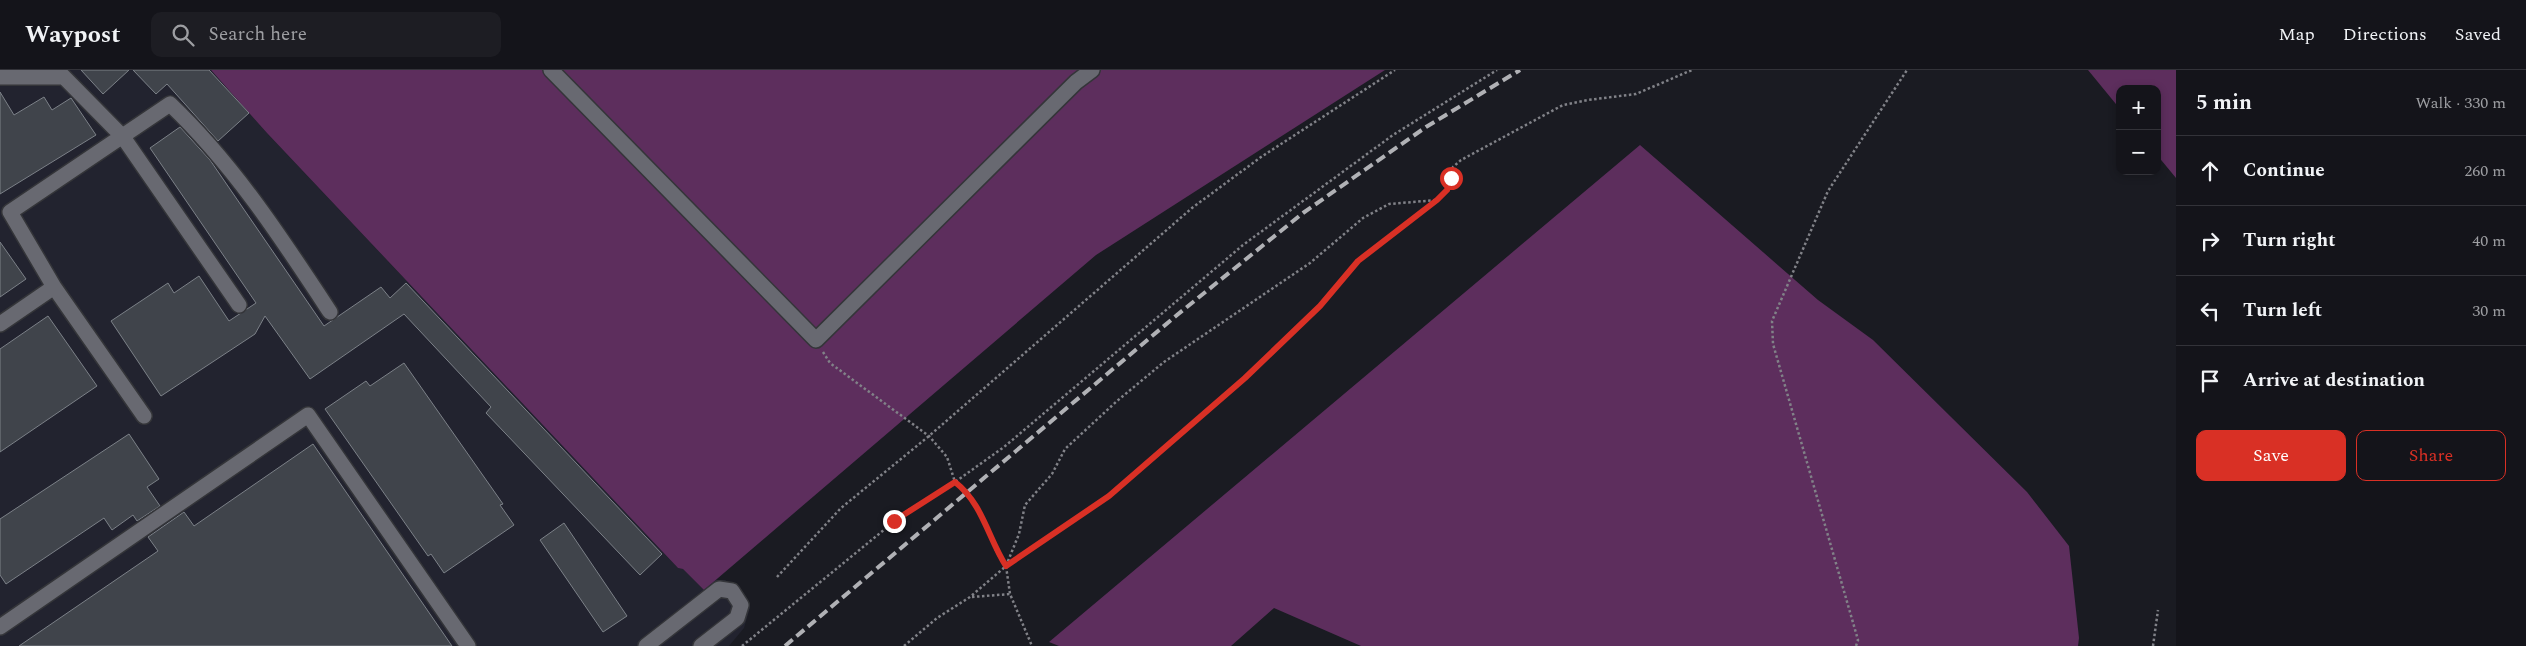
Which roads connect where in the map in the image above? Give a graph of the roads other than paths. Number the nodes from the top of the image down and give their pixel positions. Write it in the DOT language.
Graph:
graph roads {
  1 [pos="551,70"];
  2 [pos="1092,70"];
  3 [pos="60,73"];
  4 [pos="0,77"];
  5 [pos="123,137"];
  6 [pos="5,214"];
  7 [pos="54,286"];
  8 [pos="239,305"];
  9 [pos="330,312"];
  10 [pos="0,324"];
  11 [pos="144,416"];
  12 [pos="0,627"];
  13 [pos="468,646"];
  14 [pos="646,646"];
  15 [pos="701,646"];
  1 -- 2 [label="lane"];
  3 -- 4 [label="lane"];
  3 -- 5 [label="lane"];
  5 -- 6 [label="lane"];
  5 -- 8 [label="lane"];
  5 -- 9 [label="lane"];
  6 -- 7 [label="lane"];
  7 -- 10 [label="lane"];
  7 -- 11 [label="lane"];
  12 -- 13 [label="lane"];
  14 -- 15 [label="lane"];
}
